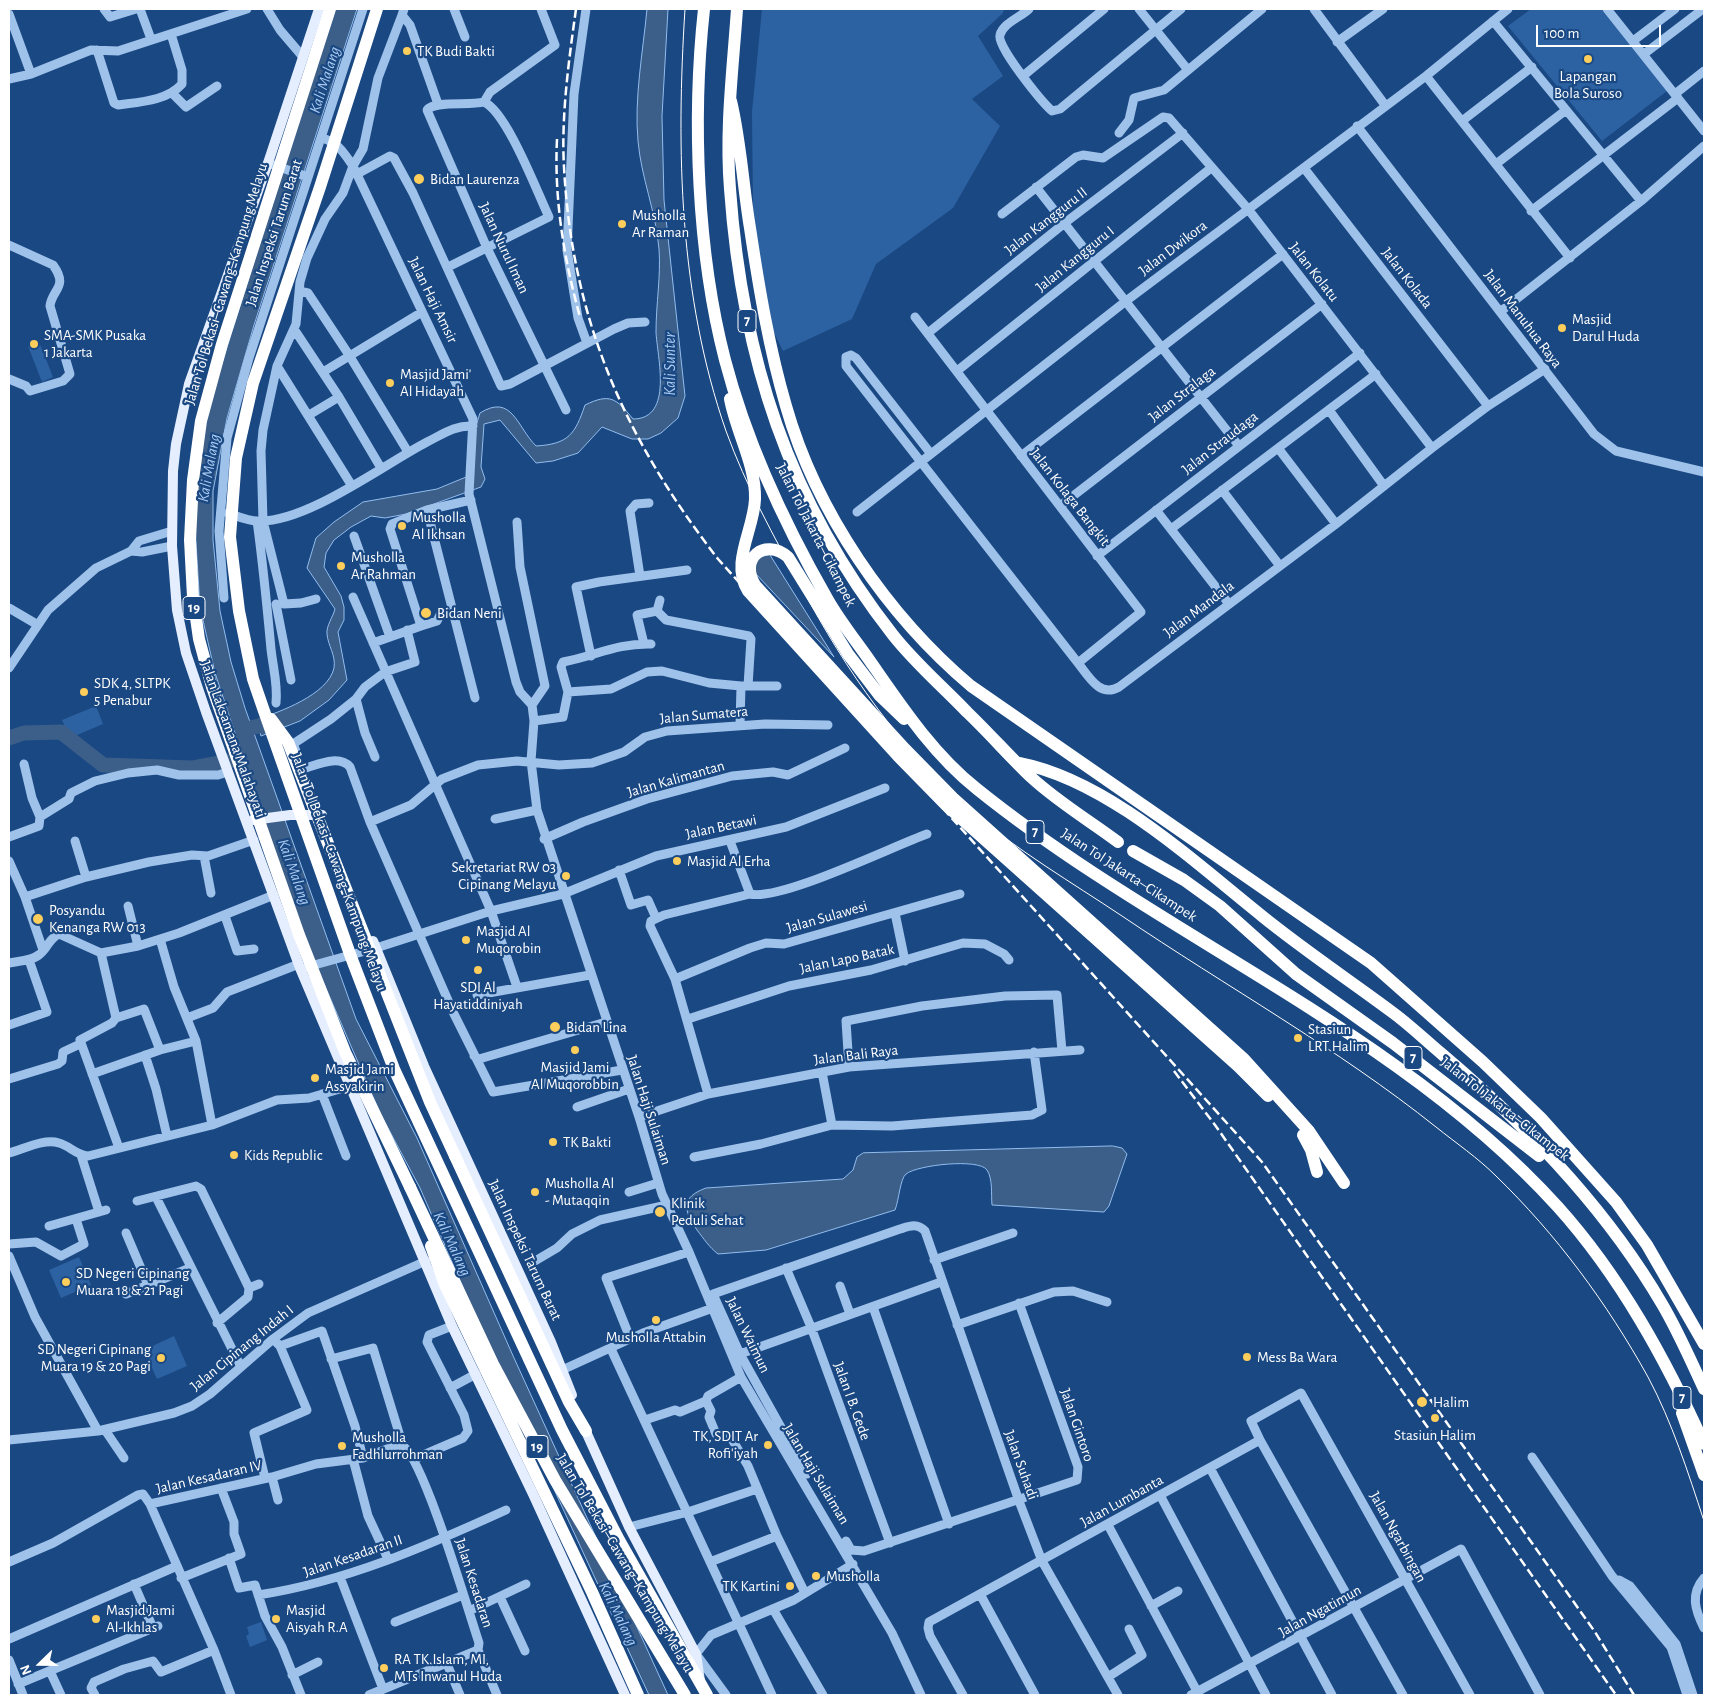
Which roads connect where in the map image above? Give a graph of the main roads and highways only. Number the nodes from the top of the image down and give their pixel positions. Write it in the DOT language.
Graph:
graph roads {
  1 [pos="319,9"];
  2 [pos="330,9"];
  3 [pos="377,9"];
  4 [pos="704,9"];
  5 [pos="737,9"];
  6 [pos="732,101"];
  7 [pos="725,358"];
  8 [pos="264,711"];
  9 [pos="941,756"];
  10 [pos="1019,763"];
  11 [pos="227,769"];
  12 [pos="254,819"];
  13 [pos="1118,842"];
  14 [pos="1133,851"];
  15 [pos="272,891"];
  16 [pos="1317,1172"];
  17 [pos="1569,1179"];
  18 [pos="1344,1183"];
  19 [pos="410,1187"];
  20 [pos="1704,1344"];
  21 [pos="1658,1352"];
  22 [pos="1704,1389"];
  23 [pos="586,1431"];
  24 [pos="1704,1444"];
  25 [pos="1704,1475"];
  26 [pos="625,1695"];
  27 [pos="638,1695"];
  28 [pos="685,1695"];
  29 [pos="702,1695"];
  30 [pos="707,1695"];
  1 -- 11 [label="main road, Jalan Laksamana Malahayati"];
  2 -- 19 [label="highway, Jalan Tol Bekasi–Cawang–Kampung Melayu / 19, bridge"];
  3 -- 8 [label="highway, Jalan Tol Bekasi–Cawang–Kampung Melayu / 19, bridge"];
  4 -- 7 [label="highway, Jalan Tol Jakarta–Cikampek / 7"];
  5 -- 6 [label="highway, Jalan Tol Jakarta–Cikampek / 7"];
  6 -- 10 [label="highway, Jalan Tol Jakarta–Cikampek / 7"];
  6 -- 20 [label="highway"];
  7 -- 9 [label="highway, Jalan Tol Jakarta–Cikampek / 7"];
  7 -- 16 [label="highway"];
  8 -- 23 [label="highway, bridge"];
  8 -- 30 [label="highway, Jalan Tol Bekasi–Cawang–Kampung Melayu / 19, bridge"];
  9 -- 18 [label="highway"];
  9 -- 21 [label="highway, Jalan Tol Jakarta–Cikampek / 7"];
  10 -- 13 [label="highway, Jalan Tol Jakarta–Cikampek / 7"];
  10 -- 17 [label="highway, Jalan Tol Jakarta–Cikampek / 7"];
  11 -- 12 [label="main road"];
  11 -- 15 [label="main road, Jalan Laksamana Malahayati"];
  12 -- 15 [label="main road"];
  12 -- 23 [label="main road, Jalan Inspeksi Tarum Barat, bridge"];
  14 -- 17 [label="highway, Jalan Tol Jakarta–Cikampek / 7"];
  15 -- 26 [label="main road, Jalan Laksamana Malahayati"];
  17 -- 22 [label="highway, Jalan Tol Jakarta–Cikampek / 7"];
  19 -- 27 [label="highway"];
  19 -- 28 [label="highway, Jalan Tol Bekasi–Cawang–Kampung Melayu / 19"];
  21 -- 24 [label="highway, Jalan Tol Jakarta–Cikampek / 7"];
  21 -- 25 [label="highway"];
  23 -- 29 [label="main road, Jalan Inspeksi Tarum Barat"];
}
